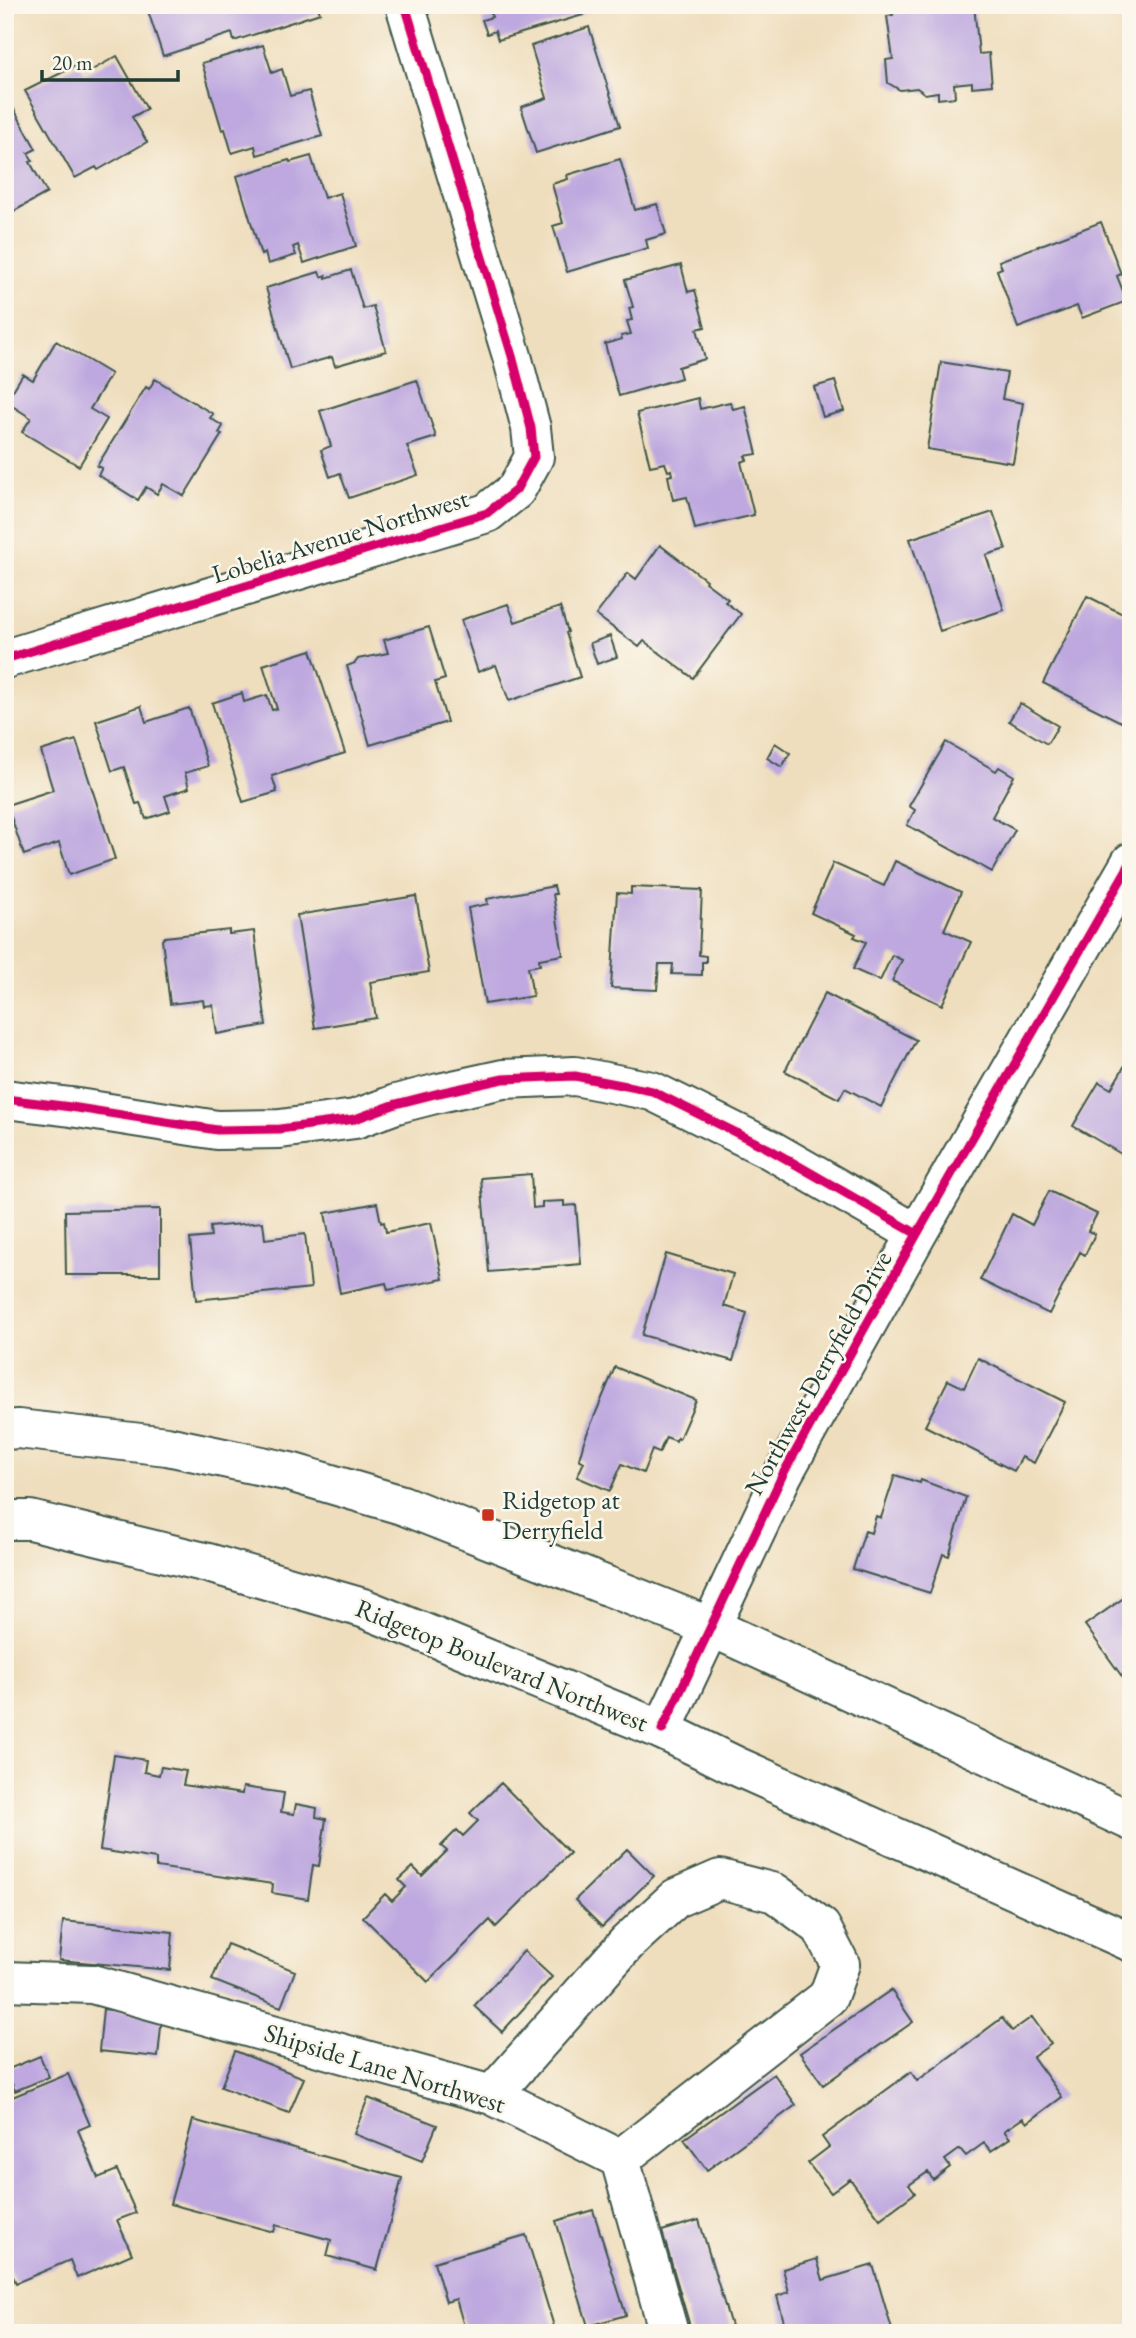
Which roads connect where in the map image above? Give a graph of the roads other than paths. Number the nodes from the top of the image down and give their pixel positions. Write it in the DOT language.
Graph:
graph roads {
  1 [pos="405,5"];
  2 [pos="5,659"];
  3 [pos="1131,862"];
  4 [pos="5,1099"];
  5 [pos="917,1234"];
  6 [pos="5,1430"];
  7 [pos="5,1520"];
  8 [pos="711,1627"];
  9 [pos="662,1730"];
  10 [pos="1131,1821"];
  11 [pos="1131,1942"];
  12 [pos="5,1981"];
  13 [pos="492,2095"];
  14 [pos="620,2158"];
  15 [pos="669,2333"];
  1 -- 2 [label="street, Lobelia Avenue Northwest"];
  3 -- 5 [label="street, Northwest Derryfield Drive"];
  4 -- 5 [label="street"];
  5 -- 8 [label="street, Northwest Derryfield Drive"];
  6 -- 8 [label="street"];
  7 -- 9 [label="street, Ridgetop Boulevard Northwest"];
  8 -- 9 [label="street, Northwest Derryfield Drive"];
  8 -- 10 [label="street"];
  9 -- 11 [label="street, Ridgetop Boulevard Northwest"];
  12 -- 13 [label="street, Shipside Lane Northwest"];
  13 -- 14 [label="street, Shipside Lane Northwest"];
  13 -- 14 [label="street"];
  14 -- 15 [label="street"];
}
